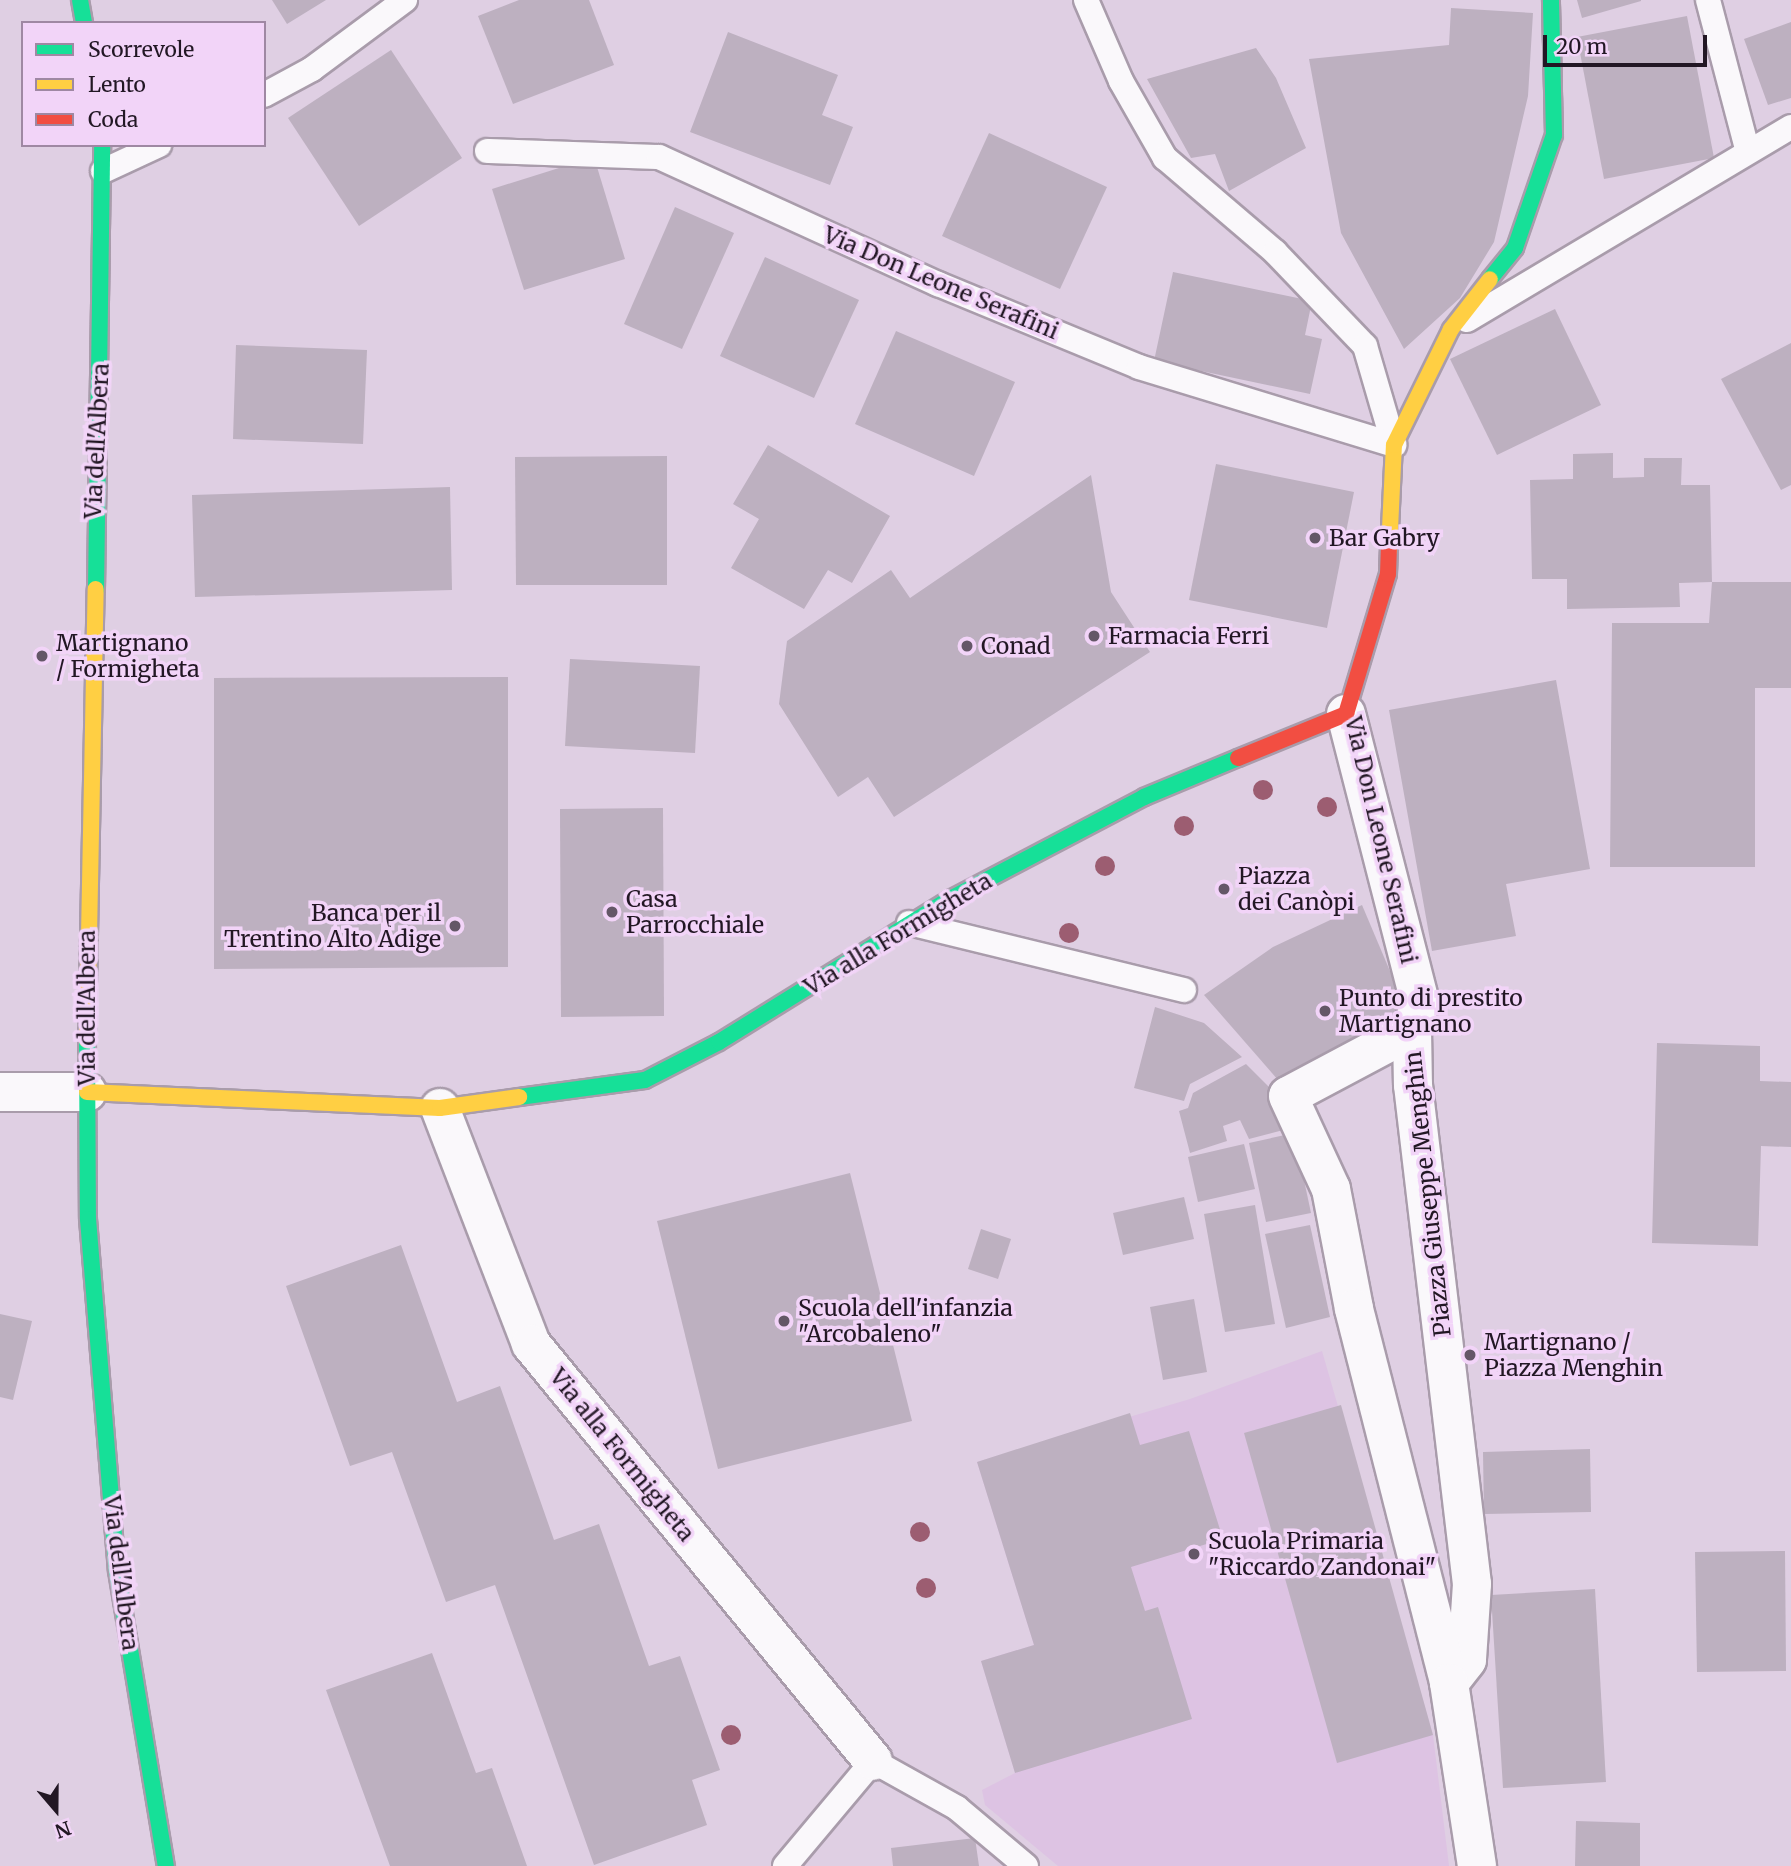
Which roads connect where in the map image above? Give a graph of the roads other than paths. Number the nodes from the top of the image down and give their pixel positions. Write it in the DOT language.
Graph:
graph roads {
  1 [pos="80,0"];
  2 [pos="405,0"];
  3 [pos="1086,0"];
  4 [pos="1551,0"];
  5 [pos="1708,0"];
  6 [pos="84,21"];
  7 [pos="266,94"];
  8 [pos="1791,127"];
  9 [pos="102,147"];
  10 [pos="155,147"];
  11 [pos="1747,149"];
  12 [pos="486,151"];
  13 [pos="103,171"];
  14 [pos="1451,329"];
  15 [pos="1395,445"];
  16 [pos="1346,714"];
  17 [pos="909,923"];
  18 [pos="1184,990"];
  19 [pos="1412,1030"];
  20 [pos="0,1092"];
  21 [pos="87,1092"];
  22 [pos="440,1108"];
  23 [pos="1449,1683"];
  24 [pos="873,1761"];
  25 [pos="166,1866"];
  26 [pos="785,1866"];
  27 [pos="1026,1866"];
  28 [pos="1477,1866"];
  1 -- 6 [label="street"];
  2 -- 7 [label="lane"];
  3 -- 15 [label="lane, Via Don Leone Serafini"];
  4 -- 14 [label="street, Via Don Leone Serafini"];
  5 -- 11 [label="lane"];
  8 -- 11 [label="lane"];
  9 -- 13 [label="street, Via dell'Albera"];
  10 -- 13 [label="lane"];
  11 -- 14 [label="lane"];
  12 -- 15 [label="lane, Via Don Leone Serafini"];
  13 -- 21 [label="street, Via dell'Albera"];
  14 -- 15 [label="street, Via Don Leone Serafini"];
  15 -- 16 [label="street, Via Don Leone Serafini"];
  16 -- 17 [label="street, Via alla Formigheta"];
  16 -- 19 [label="street, Via Don Leone Serafini"];
  17 -- 18 [label="lane"];
  17 -- 22 [label="street, Via alla Formigheta"];
  19 -- 23 [label="street, Piazza Giuseppe Menghin"];
  19 -- 23 [label="street, Piazza Giuseppe Menghin"];
  20 -- 21 [label="street"];
  21 -- 22 [label="street, Via alla Formigheta"];
  21 -- 25 [label="street, Via dell'Albera"];
  22 -- 24 [label="street, Via alla Formigheta"];
  23 -- 28 [label="street, Piazza Giuseppe Menghin"];
  24 -- 26 [label="lane"];
  24 -- 27 [label="lane, Via alla Formigheta"];
}
